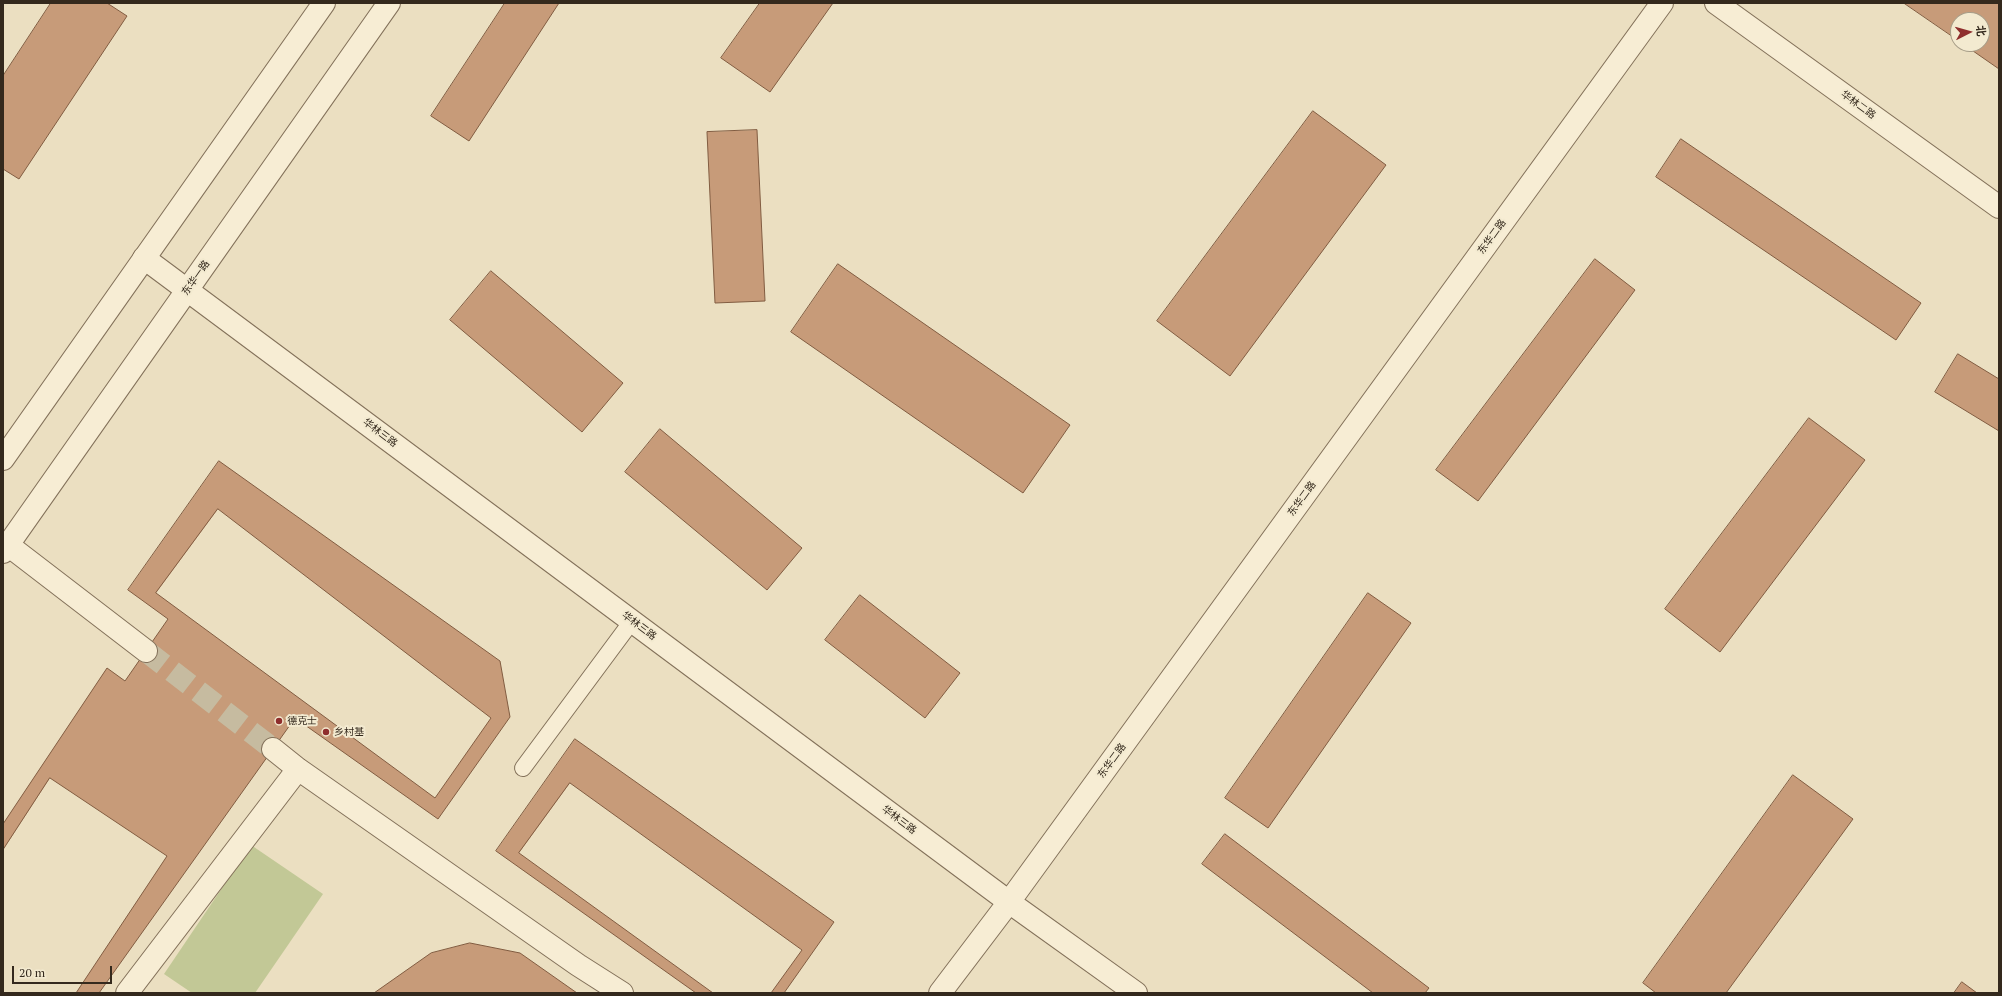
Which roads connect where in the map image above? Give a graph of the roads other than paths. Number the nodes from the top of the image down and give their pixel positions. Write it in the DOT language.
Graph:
graph roads {
  1 [pos="324,3"];
  2 [pos="389,3"];
  3 [pos="1662,3"];
  4 [pos="1716,3"];
  5 [pos="1999,207"];
  6 [pos="144,258"];
  7 [pos="188,290"];
  8 [pos="3,459"];
  9 [pos="6,549"];
  10 [pos="632,621"];
  11 [pos="146,651"];
  12 [pos="273,749"];
  13 [pos="523,768"];
  14 [pos="298,769"];
  15 [pos="1009,902"];
  16 [pos="127,993"];
  17 [pos="622,993"];
  18 [pos="940,993"];
  19 [pos="1136,993"];
  1 -- 6 [label="street"];
  2 -- 7 [label="street, 东华一路"];
  3 -- 15 [label="street, 东华二路"];
  4 -- 5 [label="street, 华林二路"];
  6 -- 7 [label="street, 华林三路"];
  6 -- 8 [label="street"];
  7 -- 9 [label="street, 东华一路"];
  7 -- 10 [label="street, 华林三路"];
  9 -- 11 [label="street"];
  10 -- 13 [label="lane"];
  10 -- 15 [label="street, 华林三路"];
  12 -- 14 [label="street"];
  14 -- 16 [label="street"];
  14 -- 17 [label="street"];
  15 -- 18 [label="street, 东华二路"];
  15 -- 19 [label="street, 华林三路"];
}
